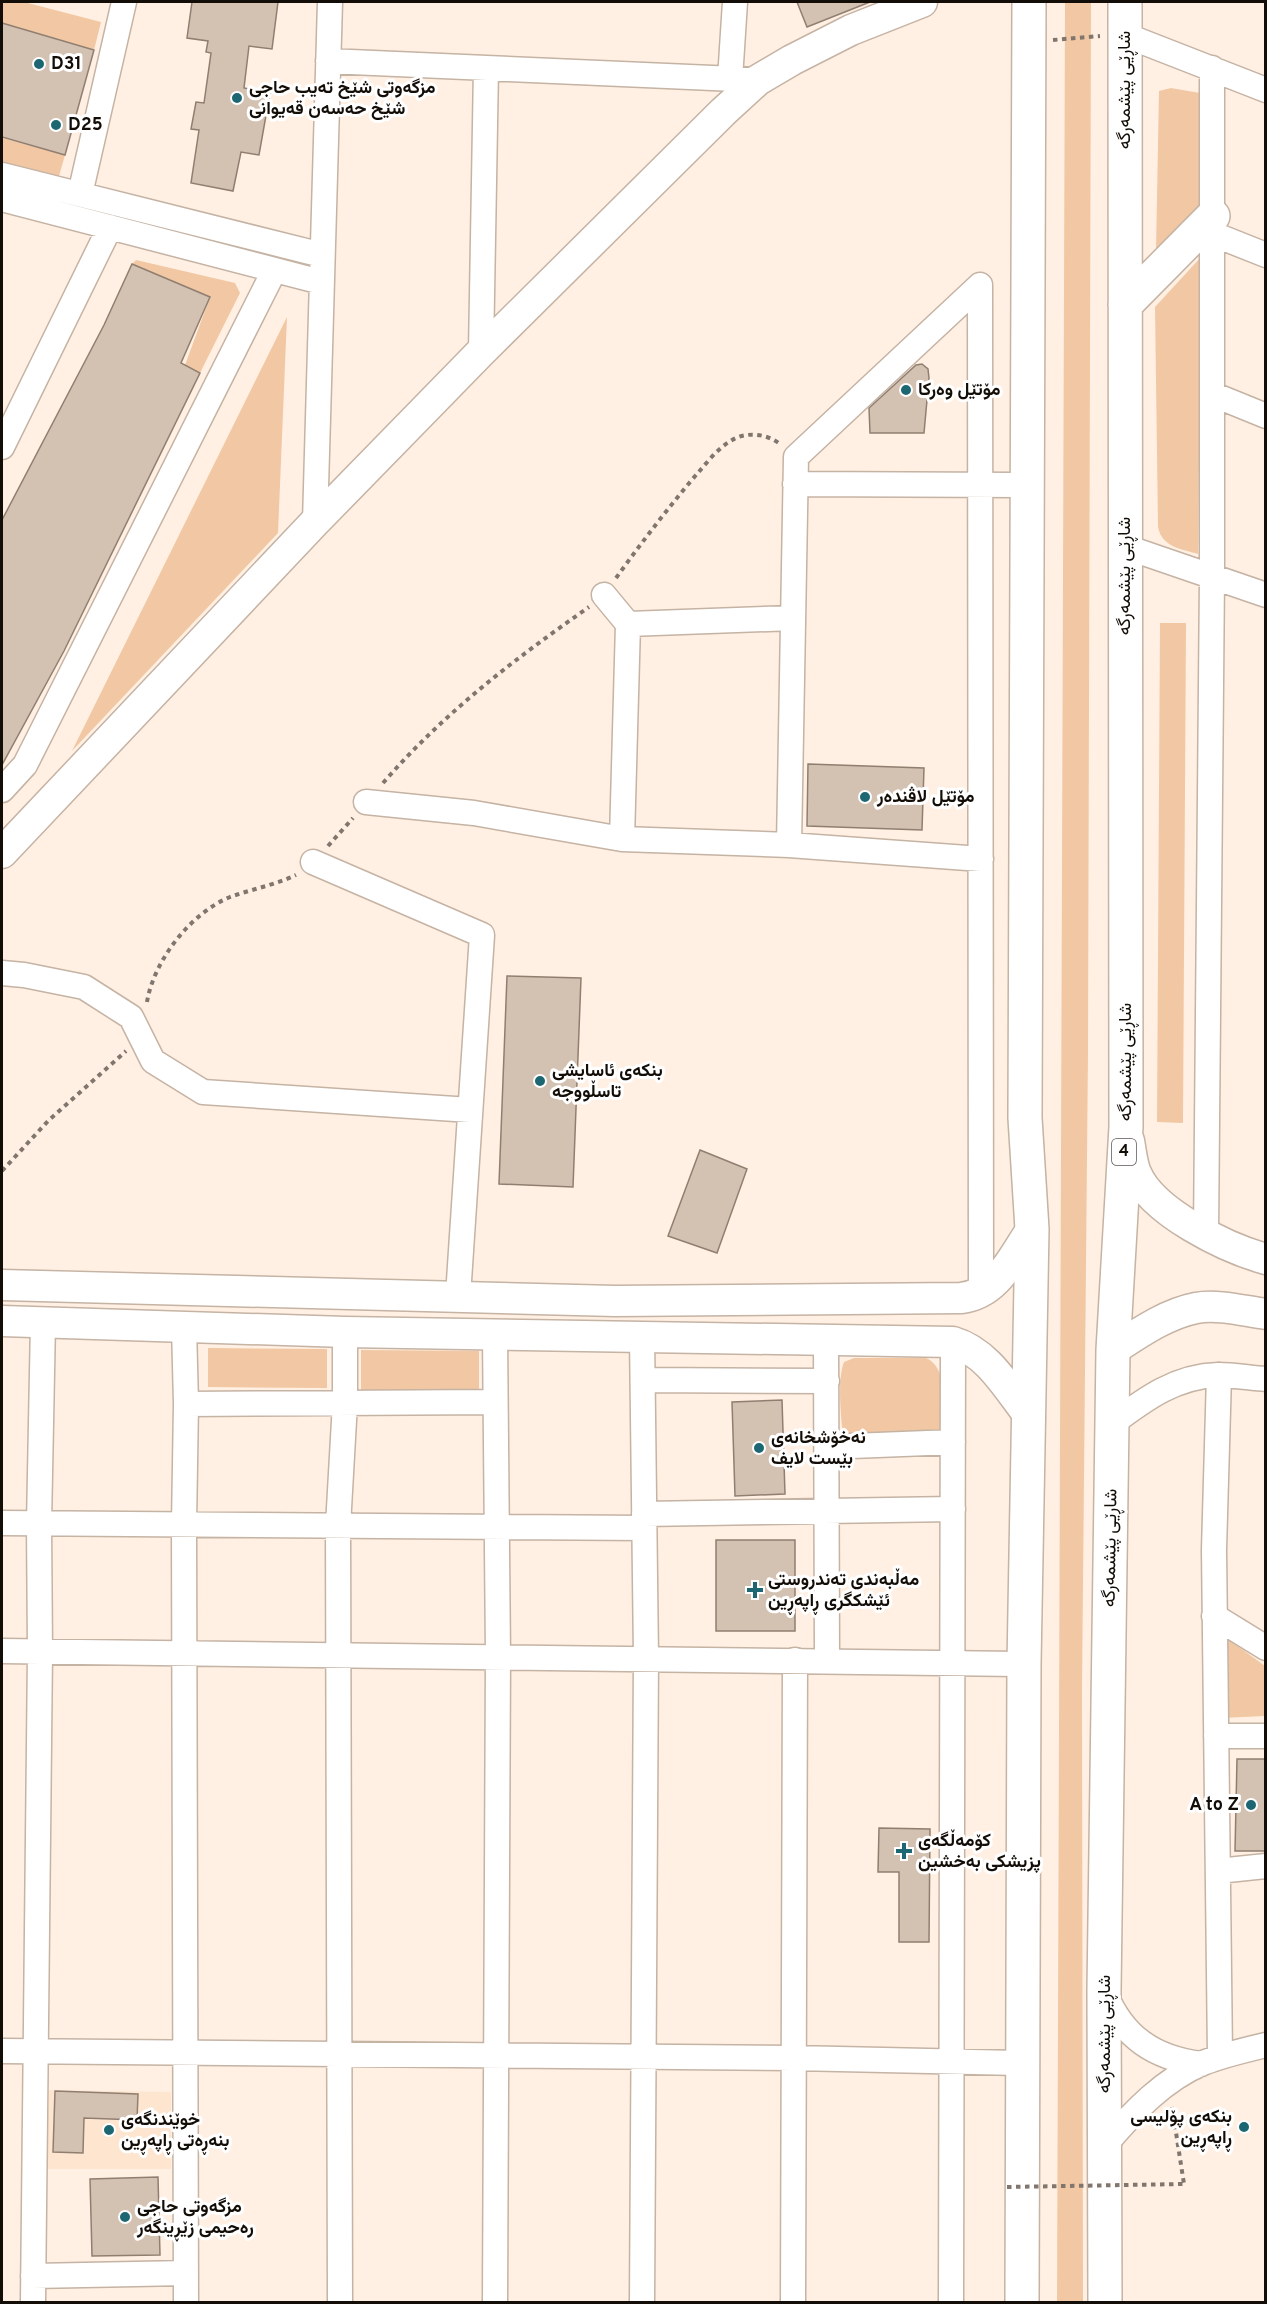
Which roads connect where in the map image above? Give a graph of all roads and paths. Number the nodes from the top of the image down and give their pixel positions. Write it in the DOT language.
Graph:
graph roads {
  1 [pos="124,2"];
  2 [pos="330,2"];
  3 [pos="735,2"];
  4 [pos="922,2"];
  5 [pos="1125,2"];
  6 [pos="1026,3"];
  7 [pos="1125,35"];
  8 [pos="1029,42"];
  9 [pos="328,61"];
  10 [pos="486,68"];
  11 [pos="1212,68"];
  12 [pos="744,80"];
  13 [pos="1265,90"];
  14 [pos="2,175"];
  15 [pos="80,194"];
  16 [pos="2,199"];
  17 [pos="1213,225"];
  18 [pos="110,227"];
  19 [pos="322,255"];
  20 [pos="1266,255"];
  21 [pos="274,271"];
  22 [pos="321,282"];
  23 [pos="1125,305"];
  24 [pos="481,352"];
  25 [pos="1212,394"];
  26 [pos="1266,416"];
  27 [pos="2,447"];
  28 [pos="795,484"];
  29 [pos="980,485"];
  30 [pos="1028,485"];
  31 [pos="315,522"];
  32 [pos="1126,547"];
  33 [pos="1212,575"];
  34 [pos="604,595"];
  35 [pos="1266,595"];
  36 [pos="793,618"];
  37 [pos="628,624"];
  38 [pos="2,790"];
  39 [pos="366,802"];
  40 [pos="622,839"];
  41 [pos="789,845"];
  42 [pos="2,853"];
  43 [pos="981,859"];
  44 [pos="313,862"];
  45 [pos="2,973"];
  46 [pos="470,1110"];
  47 [pos="1126,1127"];
  48 [pos="1032,1229"];
  49 [pos="1206,1234"];
  50 [pos="1266,1259"];
  51 [pos="2,1285"];
  52 [pos="981,1294"];
  53 [pos="458,1296"];
  54 [pos="1266,1314"];
  55 [pos="2,1321"];
  56 [pos="43,1322"];
  57 [pos="184,1326"];
  58 [pos="345,1332"];
  59 [pos="495,1335"];
  60 [pos="642,1336"];
  61 [pos="826,1339"];
  62 [pos="953,1342"];
  63 [pos="1113,1350"];
  64 [pos="1219,1375"];
  65 [pos="1266,1379"];
  66 [pos="643,1380"];
  67 [pos="827,1381"];
  68 [pos="495,1402"];
  69 [pos="345,1403"];
  70 [pos="186,1404"];
  71 [pos="1027,1413"];
  72 [pos="1113,1423"];
  73 [pos="953,1442"];
  74 [pos="827,1447"];
  75 [pos="953,1509"];
  76 [pos="828,1511"];
  77 [pos="644,1521"];
  78 [pos="2,1524"];
  79 [pos="39,1524"];
  80 [pos="184,1525"];
  81 [pos="338,1526"];
  82 [pos="496,1527"];
  83 [pos="1214,1616"];
  84 [pos="1266,1648"];
  85 [pos="2,1651"];
  86 [pos="40,1651"];
  87 [pos="185,1653"];
  88 [pos="338,1654"];
  89 [pos="498,1656"];
  90 [pos="646,1658"];
  91 [pos="795,1660"];
  92 [pos="827,1661"];
  93 [pos="952,1664"];
  94 [pos="1024,1664"];
  95 [pos="1216,1736"];
  96 [pos="1266,1736"];
  97 [pos="1266,1866"];
  98 [pos="1218,1871"];
  99 [pos="1104,1990"];
  100 [pos="1266,2045"];
  101 [pos="2,2051"];
  102 [pos="36,2051"];
  103 [pos="186,2053"];
  104 [pos="339,2054"];
  105 [pos="496,2055"];
  106 [pos="644,2056"];
  107 [pos="794,2058"];
  108 [pos="1210,2060"];
  109 [pos="952,2061"];
  110 [pos="1022,2062"];
  111 [pos="1172,2108"];
  112 [pos="1105,2145"];
  113 [pos="1007,2187"];
  114 [pos="186,2273"];
  115 [pos="33,2276"];
  116 [pos="33,2302"];
  117 [pos="186,2302"];
  118 [pos="340,2302"];
  119 [pos="495,2302"];
  120 [pos="642,2302"];
  121 [pos="793,2302"];
  122 [pos="951,2302"];
  123 [pos="1022,2302"];
  124 [pos="1105,2302"];
  1 -- 15 [label="street"];
  2 -- 9 [label="street"];
  3 -- 12 [label="street"];
  4 -- 12 [label="main road"];
  5 -- 7 [label="highway, شاڕێی پێشمەرگە / 4"];
  6 -- 8 [label="highway"];
  7 -- 8 [label="path"];
  7 -- 11 [label="street"];
  7 -- 23 [label="highway, شاڕێی پێشمەرگە / 4"];
  8 -- 30 [label="highway"];
  9 -- 10 [label="street"];
  9 -- 19 [label="street"];
  10 -- 12 [label="street"];
  10 -- 24 [label="street"];
  11 -- 13 [label="street"];
  11 -- 17 [label="street"];
  12 -- 24 [label="main road"];
  14 -- 15 [label="street"];
  15 -- 19 [label="street"];
  16 -- 18 [label="street"];
  17 -- 20 [label="street"];
  17 -- 23 [label="highway"];
  17 -- 25 [label="street"];
  18 -- 21 [label="street"];
  18 -- 27 [label="street"];
  19 -- 22 [label="street"];
  21 -- 22 [label="street"];
  21 -- 38 [label="street"];
  22 -- 31 [label="street"];
  23 -- 32 [label="highway, شاڕێی پێشمەرگە / 4"];
  24 -- 31 [label="main road"];
  25 -- 26 [label="street"];
  25 -- 33 [label="street"];
  28 -- 29 [label="street"];
  28 -- 29 [label="street"];
  28 -- 36 [label="street"];
  29 -- 30 [label="street"];
  29 -- 43 [label="street"];
  30 -- 48 [label="highway"];
  31 -- 42 [label="main road"];
  32 -- 33 [label="street"];
  32 -- 47 [label="highway, شاڕێی پێشمەرگە / 4"];
  33 -- 35 [label="street"];
  33 -- 49 [label="street"];
  34 -- 37 [label="street"];
  36 -- 37 [label="street"];
  36 -- 41 [label="street"];
  37 -- 40 [label="street"];
  39 -- 40 [label="street"];
  40 -- 41 [label="street"];
  41 -- 43 [label="street"];
  43 -- 52 [label="street"];
  44 -- 46 [label="street"];
  45 -- 46 [label="street"];
  46 -- 53 [label="street"];
  47 -- 49 [label="main road"];
  47 -- 63 [label="highway, شاڕێی پێشمەرگە / 4"];
  48 -- 52 [label="main road"];
  48 -- 71 [label="highway"];
  49 -- 50 [label="main road"];
  51 -- 53 [label="main road"];
  52 -- 53 [label="main road"];
  54 -- 63 [label="main road"];
  55 -- 56 [label="main road"];
  56 -- 57 [label="main road"];
  56 -- 79 [label="street"];
  57 -- 58 [label="main road"];
  57 -- 70 [label="street"];
  58 -- 59 [label="main road"];
  58 -- 69 [label="street"];
  59 -- 60 [label="main road"];
  59 -- 68 [label="street"];
  60 -- 61 [label="main road"];
  60 -- 66 [label="street"];
  61 -- 62 [label="main road"];
  61 -- 67 [label="street"];
  62 -- 71 [label="main road"];
  62 -- 73 [label="street"];
  63 -- 72 [label="highway, شاڕێی پێشمەرگە / 4"];
  64 -- 65 [label="street"];
  64 -- 72 [label="street"];
  64 -- 83 [label="street"];
  66 -- 67 [label="street"];
  66 -- 77 [label="street"];
  67 -- 74 [label="street"];
  68 -- 69 [label="street"];
  68 -- 82 [label="street"];
  69 -- 70 [label="street"];
  69 -- 81 [label="street"];
  70 -- 80 [label="street"];
  71 -- 94 [label="highway"];
  72 -- 99 [label="highway, شاڕێی پێشمەرگە / 4"];
  73 -- 74 [label="street"];
  73 -- 75 [label="street"];
  74 -- 76 [label="street"];
  75 -- 76 [label="street"];
  75 -- 93 [label="street"];
  76 -- 77 [label="street"];
  76 -- 92 [label="street"];
  77 -- 82 [label="street"];
  77 -- 90 [label="street"];
  78 -- 79 [label="street"];
  79 -- 80 [label="street"];
  79 -- 86 [label="street"];
  80 -- 81 [label="street"];
  80 -- 87 [label="street"];
  81 -- 82 [label="street"];
  81 -- 88 [label="street"];
  82 -- 89 [label="street"];
  83 -- 84 [label="street"];
  83 -- 95 [label="street"];
  85 -- 86 [label="street"];
  86 -- 87 [label="street"];
  86 -- 102 [label="street"];
  87 -- 88 [label="street"];
  87 -- 103 [label="street"];
  88 -- 89 [label="street"];
  88 -- 104 [label="street"];
  89 -- 90 [label="street"];
  89 -- 105 [label="street"];
  90 -- 91 [label="street"];
  90 -- 106 [label="street"];
  91 -- 92 [label="street"];
  91 -- 107 [label="street"];
  92 -- 93 [label="street"];
  93 -- 94 [label="street"];
  93 -- 109 [label="street"];
  94 -- 110 [label="highway"];
  95 -- 96 [label="street"];
  95 -- 98 [label="street"];
  97 -- 98 [label="street"];
  98 -- 108 [label="street"];
  99 -- 108 [label="street"];
  99 -- 112 [label="highway, شاڕێی پێشمەرگە / 4"];
  100 -- 108 [label="street"];
  101 -- 102 [label="street"];
  102 -- 103 [label="street"];
  102 -- 115 [label="street"];
  103 -- 104 [label="street"];
  103 -- 114 [label="street"];
  104 -- 105 [label="street"];
  104 -- 118 [label="street"];
  105 -- 106 [label="street"];
  105 -- 119 [label="street"];
  106 -- 107 [label="street"];
  106 -- 120 [label="street"];
  107 -- 109 [label="street"];
  107 -- 121 [label="street"];
  108 -- 112 [label="street"];
  109 -- 110 [label="street"];
  109 -- 122 [label="street"];
  110 -- 123 [label="highway"];
  111 -- 113 [label="path, bridge"];
  112 -- 124 [label="highway, شاڕێی پێشمەرگە / 4"];
  114 -- 115 [label="street"];
  114 -- 117 [label="street"];
  115 -- 116 [label="street"];
}
